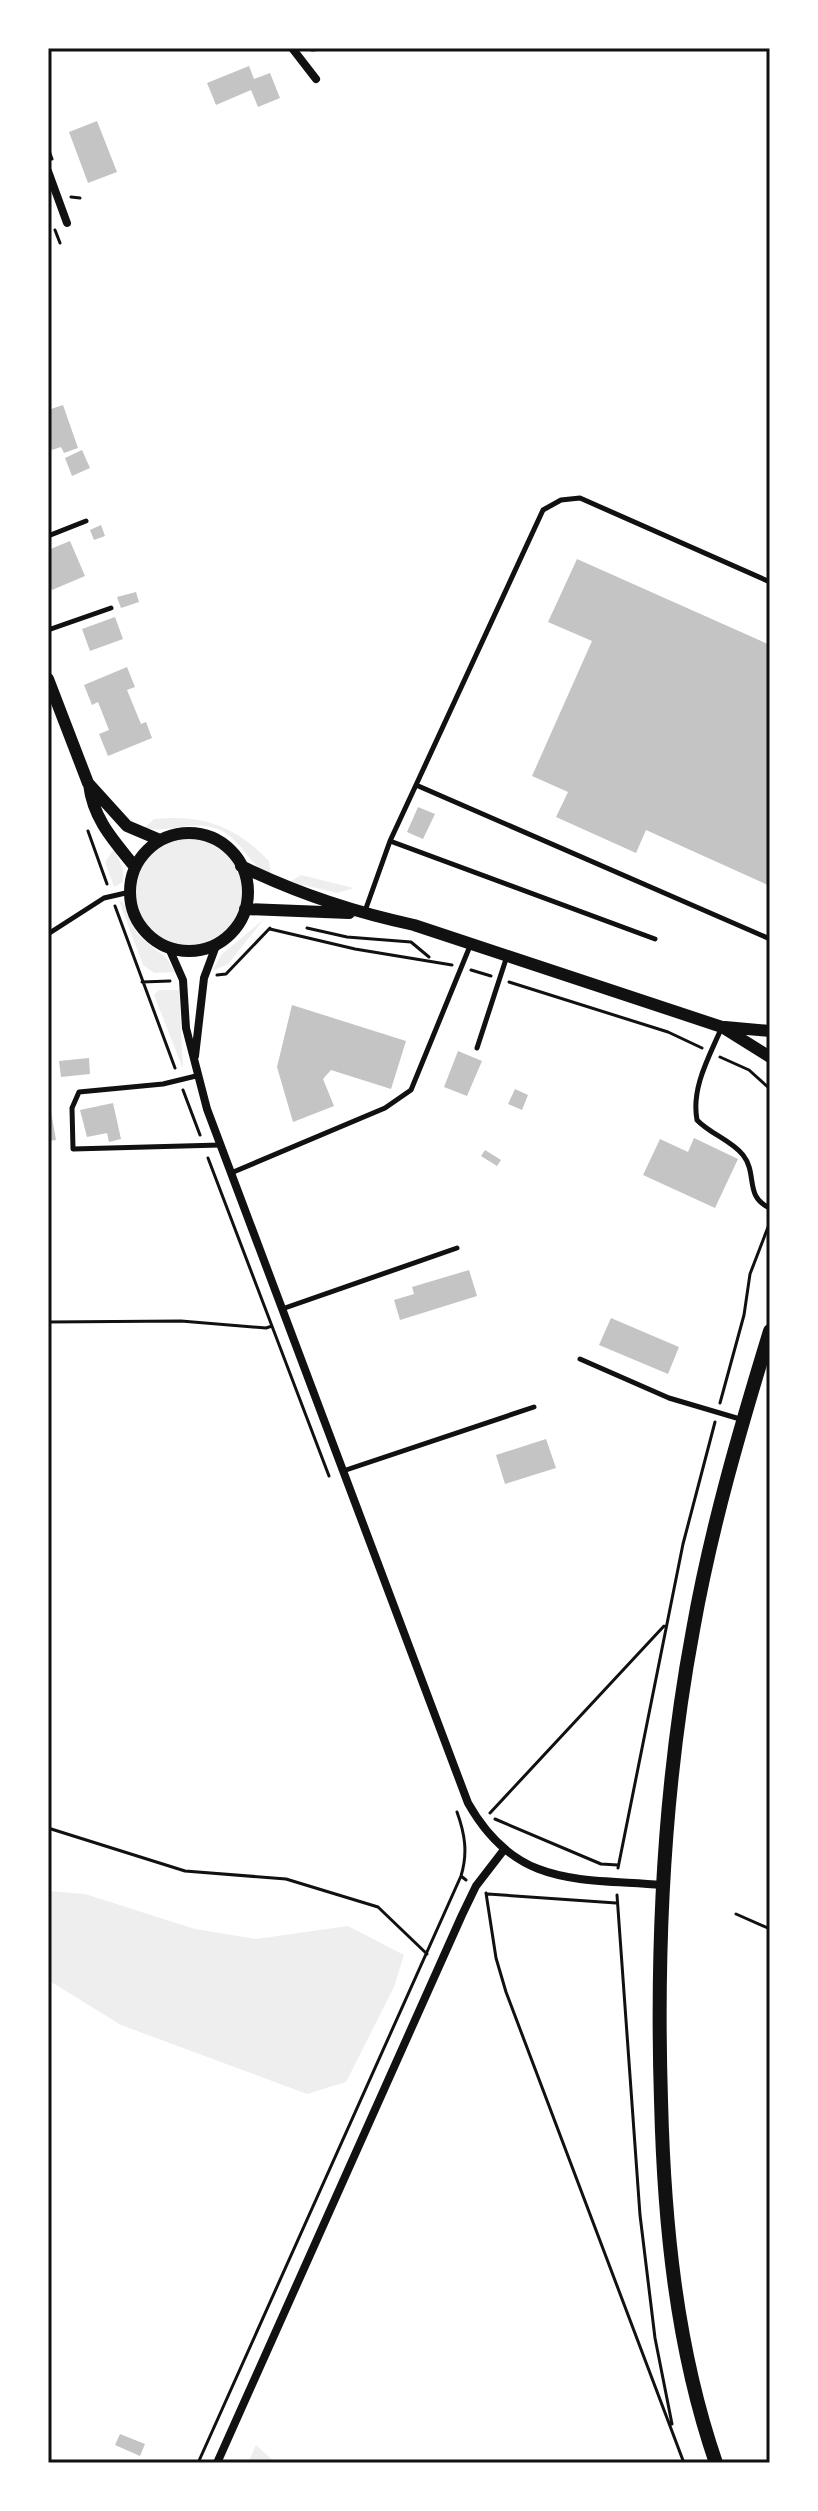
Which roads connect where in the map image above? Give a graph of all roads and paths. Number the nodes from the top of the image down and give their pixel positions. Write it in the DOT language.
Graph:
graph roads {
  1 [pos="292,48"];
  2 [pos="308,48"];
  3 [pos="323,49"];
  4 [pos="316,79"];
  5 [pos="48,171"];
  6 [pos="67,223"];
  7 [pos="86,521"];
  8 [pos="48,536"];
  9 [pos="770,582"];
  10 [pos="111,608"];
  11 [pos="48,630"];
  12 [pos="48,679"];
  13 [pos="88,783"];
  14 [pos="416,785"];
  15 [pos="160,840"];
  16 [pos="390,841"];
  17 [pos="95,851"];
  18 [pos="241,866"];
  19 [pos="135,867"];
  20 [pos="130,892"];
  21 [pos="112,896"];
  22 [pos="245,909"];
  23 [pos="364,914"];
  24 [pos="304,927"];
  25 [pos="270,929"];
  26 [pos="48,934"];
  27 [pos="655,939"];
  28 [pos="770,939"];
  29 [pos="217,943"];
  30 [pos="471,944"];
  31 [pos="168,946"];
  32 [pos="508,955"];
  33 [pos="432,959"];
  34 [pos="463,968"];
  35 [pos="499,979"];
  36 [pos="722,1027"];
  37 [pos="770,1031"];
  38 [pos="477,1048"];
  39 [pos="711,1052"];
  40 [pos="770,1057"];
  41 [pos="194,1060"];
  42 [pos="196,1076"];
  43 [pos="179,1080"];
  44 [pos="770,1089"];
  45 [pos="221,1145"];
  46 [pos="204,1146"];
  47 [pos="231,1173"];
  48 [pos="770,1208"];
  49 [pos="457,1248"];
  50 [pos="282,1309"];
  51 [pos="48,1322"];
  52 [pos="272,1326"];
  53 [pos="770,1331"];
  54 [pos="580,1359"];
  55 [pos="534,1407"];
  56 [pos="743,1420"];
  57 [pos="343,1471"];
  58 [pos="334,1489"];
  59 [pos="666,1624"];
  60 [pos="453,1802"];
  61 [pos="48,1828"];
  62 [pos="503,1851"];
  63 [pos="618,1865"];
  64 [pos="461,1876"];
  65 [pos="662,1885"];
  66 [pos="476,1886"];
  67 [pos="488,1894"];
  68 [pos="617,1903"];
  69 [pos="736,1914"];
  70 [pos="770,1929"];
  71 [pos="441,1961"];
  72 [pos="198,2463"];
  73 [pos="217,2463"];
  74 [pos="684,2463"];
  75 [pos="716,2463"];
  1 -- 4 [label="street"];
  2 -- 3 [label="path"];
  5 -- 6 [label="street"];
  7 -- 8 [label="lane"];
  9 -- 14 [label="lane"];
  10 -- 11 [label="lane"];
  12 -- 13 [label="street"];
  13 -- 15 [label="street"];
  13 -- 19 [label="street"];
  14 -- 16 [label="lane"];
  14 -- 28 [label="lane"];
  15 -- 18 [label="street"];
  15 -- 19 [label="street"];
  16 -- 23 [label="lane"];
  16 -- 27 [label="lane"];
  17 -- 21 [label="path"];
  18 -- 22 [label="street"];
  18 -- 23 [label="street"];
  19 -- 20 [label="street"];
  20 -- 21 [label="lane"];
  20 -- 31 [label="street"];
  21 -- 26 [label="lane"];
  21 -- 43 [label="path"];
  22 -- 23 [label="street"];
  22 -- 29 [label="street"];
  23 -- 30 [label="street"];
  24 -- 33 [label="path"];
  25 -- 33 [label="path"];
  29 -- 31 [label="street"];
  29 -- 41 [label="street"];
  30 -- 32 [label="street"];
  30 -- 34 [label="lane"];
  31 -- 41 [label="street"];
  32 -- 35 [label="lane"];
  32 -- 36 [label="street"];
  33 -- 34 [label="path"];
  34 -- 35 [label="path"];
  34 -- 47 [label="lane"];
  35 -- 38 [label="lane"];
  35 -- 39 [label="path"];
  36 -- 37 [label="street"];
  36 -- 39 [label="lane"];
  36 -- 40 [label="street"];
  39 -- 44 [label="path"];
  39 -- 48 [label="lane"];
  41 -- 42 [label="street"];
  42 -- 43 [label="lane"];
  42 -- 45 [label="street"];
  43 -- 46 [label="path"];
  43 -- 46 [label="lane"];
  45 -- 46 [label="lane"];
  45 -- 47 [label="street"];
  46 -- 52 [label="path"];
  47 -- 50 [label="street"];
  49 -- 50 [label="lane"];
  50 -- 57 [label="street"];
  51 -- 52 [label="path"];
  52 -- 58 [label="path"];
  53 -- 56 [label="main road"];
  54 -- 56 [label="lane"];
  55 -- 57 [label="lane"];
  56 -- 65 [label="main road"];
  57 -- 62 [label="street"];
  59 -- 63 [label="path"];
  60 -- 64 [label="path"];
  61 -- 71 [label="path"];
  62 -- 65 [label="street"];
  62 -- 66 [label="street"];
  64 -- 66 [label="path"];
  64 -- 72 [label="path"];
  65 -- 75 [label="main road"];
  66 -- 67 [label="path"];
  66 -- 71 [label="street"];
  67 -- 68 [label="path"];
  67 -- 74 [label="path"];
  69 -- 70 [label="path"];
  71 -- 73 [label="street"];
}
